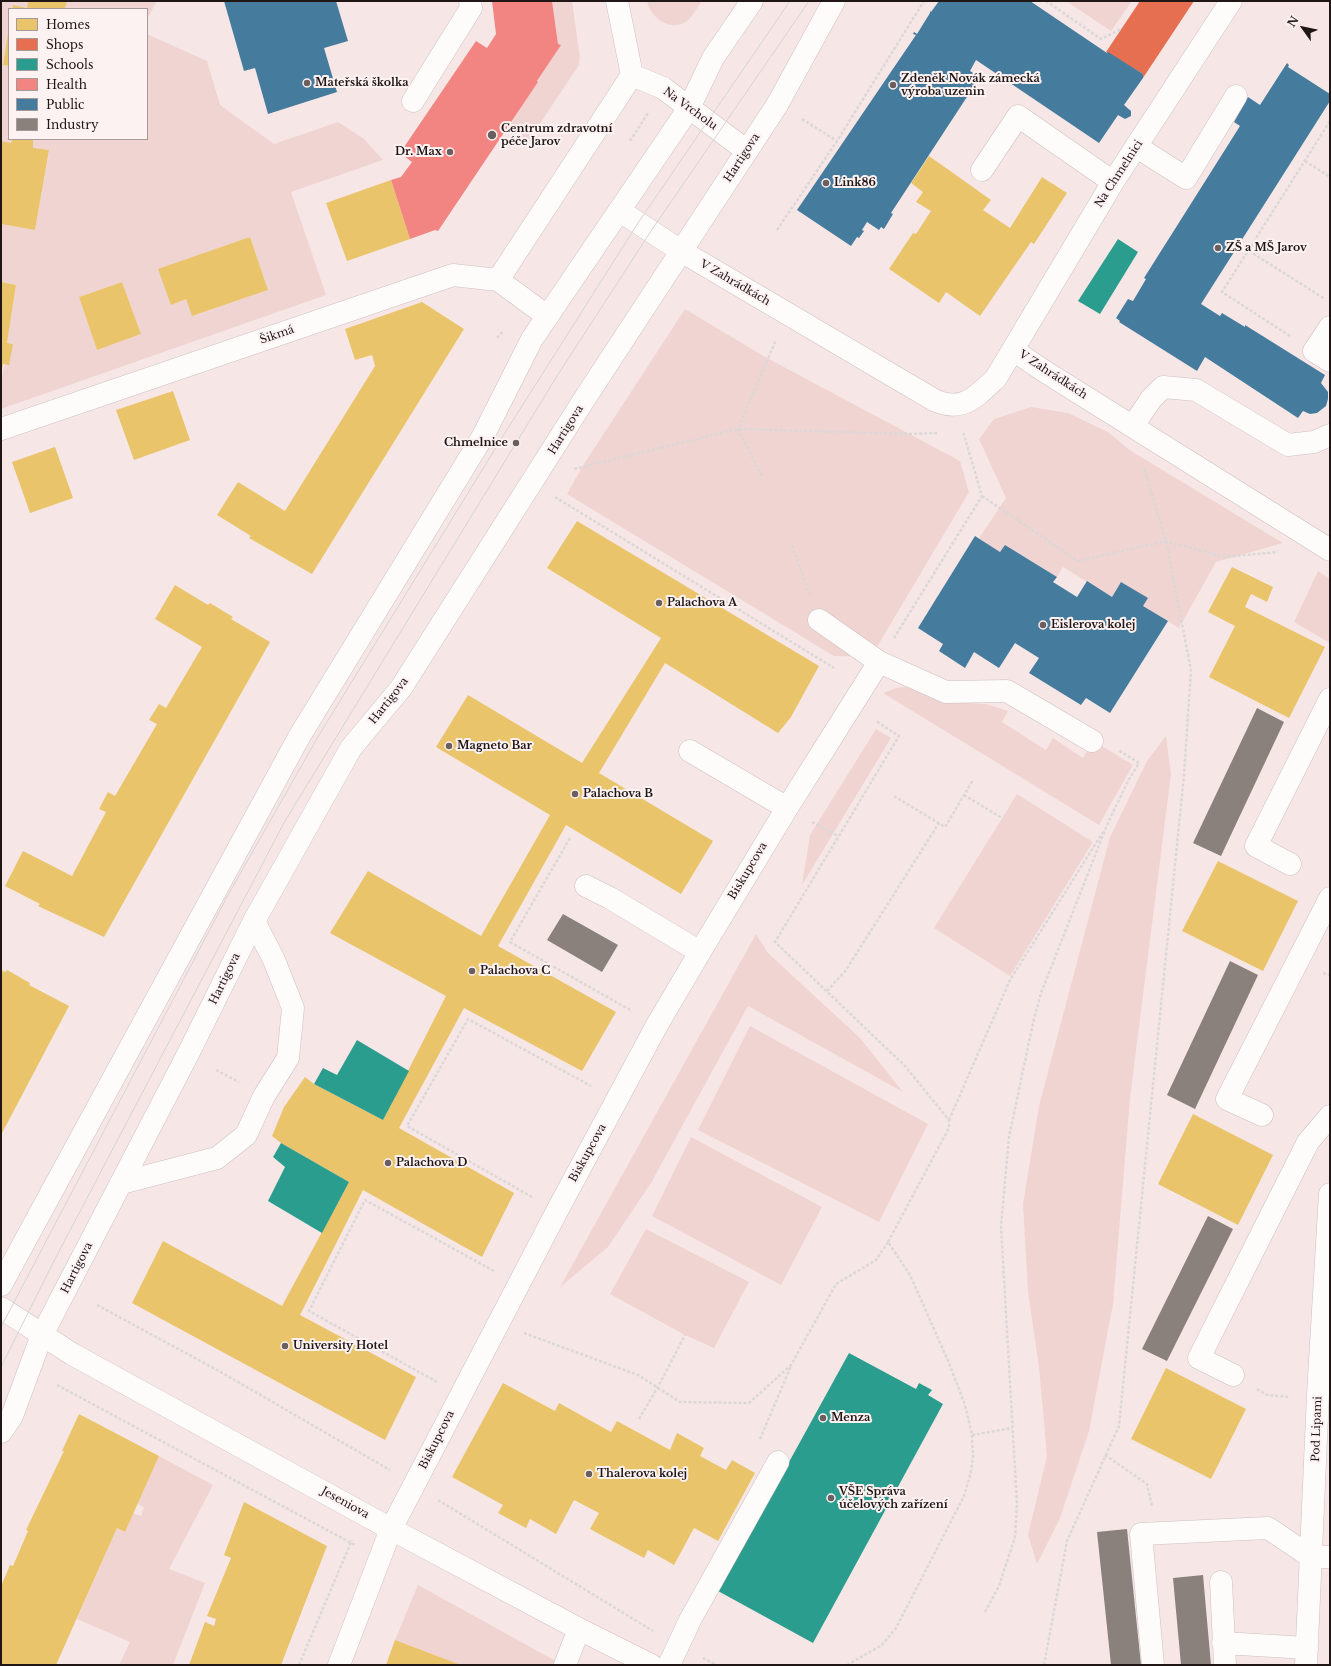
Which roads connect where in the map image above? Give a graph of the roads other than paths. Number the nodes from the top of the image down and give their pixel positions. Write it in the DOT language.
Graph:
graph roads {
  1 [pos="470,1"];
  2 [pos="617,1"];
  3 [pos="752,1"];
  4 [pos="834,1"];
  5 [pos="1232,1"];
  6 [pos="632,75"];
  7 [pos="1236,96"];
  8 [pos="413,101"];
  9 [pos="689,108"];
  10 [pos="1137,147"];
  11 [pos="747,150"];
  12 [pos="982,170"];
  13 [pos="1113,182"];
  14 [pos="620,211"];
  15 [pos="681,251"];
  16 [pos="498,280"];
  17 [pos="547,316"];
  18 [pos="1330,328"];
  19 [pos="1013,350"];
  20 [pos="1322,356"];
  21 [pos="1133,426"];
  22 [pos="1,429"];
  23 [pos="1330,435"];
  24 [pos="1330,550"];
  25 [pos="819,620"];
  26 [pos="879,662"];
  27 [pos="1330,699"];
  28 [pos="1092,741"];
  29 [pos="690,752"];
  30 [pos="786,808"];
  31 [pos="1290,864"];
  32 [pos="586,886"];
  33 [pos="1330,898"];
  34 [pos="254,921"];
  35 [pos="700,952"];
  36 [pos="1262,1115"];
  37 [pos="1330,1116"];
  38 [pos="121,1183"];
  39 [pos="1330,1194"];
  40 [pos="1329,1216"];
  41 [pos="1,1285"];
  42 [pos="1,1308"];
  43 [pos="42,1335"];
  44 [pos="1233,1375"];
  45 [pos="1,1432"];
  46 [pos="778,1462"];
  47 [pos="391,1529"];
  48 [pos="1321,1557"];
  49 [pos="1221,1582"];
  50 [pos="579,1629"];
  51 [pos="1223,1643"];
  52 [pos="1306,1657"];
  53 [pos="339,1665"];
  54 [pos="565,1665"];
  55 [pos="651,1665"];
  56 [pos="669,1665"];
  57 [pos="1153,1665"];
  58 [pos="1225,1665"];
  1 -- 8 [label="street"];
  2 -- 6 [label="street"];
  3 -- 9 [label="street"];
  4 -- 11 [label="street, Hartigova"];
  5 -- 10 [label="street, Na Chmelnici"];
  6 -- 9 [label="street, Na Vrcholu"];
  6 -- 16 [label="street"];
  7 -- 10 [label="street"];
  9 -- 11 [label="street, Na Vrcholu"];
  9 -- 14 [label="street"];
  10 -- 13 [label="street, Na Chmelnici"];
  11 -- 15 [label="street, Hartigova"];
  12 -- 13 [label="street"];
  13 -- 19 [label="street, Na Chmelnici"];
  14 -- 15 [label="street, V Zahrádkách"];
  14 -- 17 [label="street"];
  15 -- 19 [label="street, V Zahrádkách"];
  15 -- 34 [label="street, Hartigova"];
  16 -- 17 [label="street, Šikmá"];
  16 -- 22 [label="street, Šikmá"];
  17 -- 41 [label="street"];
  18 -- 20 [label="street"];
  19 -- 21 [label="street, V Zahrádkách"];
  21 -- 23 [label="street"];
  21 -- 24 [label="street, V Zahrádkách"];
  25 -- 26 [label="street"];
  26 -- 28 [label="street"];
  26 -- 30 [label="street, Biskupcova"];
  27 -- 31 [label="street"];
  29 -- 30 [label="street"];
  30 -- 35 [label="street, Biskupcova"];
  32 -- 35 [label="street"];
  33 -- 36 [label="street"];
  34 -- 38 [label="street, Hartigova"];
  34 -- 38 [label="street"];
  35 -- 47 [label="street, Biskupcova"];
  37 -- 44 [label="street"];
  38 -- 43 [label="street, Hartigova"];
  39 -- 40 [label="street, Pod Lipami"];
  40 -- 48 [label="street, Pod Lipami"];
  42 -- 43 [label="street, Jeseniova"];
  43 -- 45 [label="street, Hartigova"];
  43 -- 47 [label="street, Jeseniova"];
  46 -- 56 [label="street"];
  47 -- 50 [label="street, Jeseniova"];
  47 -- 53 [label="street, Biskupcova"];
  48 -- 52 [label="street, Pod Lipami"];
  48 -- 57 [label="street"];
  49 -- 51 [label="street"];
  50 -- 54 [label="street"];
  50 -- 55 [label="street, Jeseniova"];
  51 -- 52 [label="street"];
  51 -- 58 [label="street"];
}
